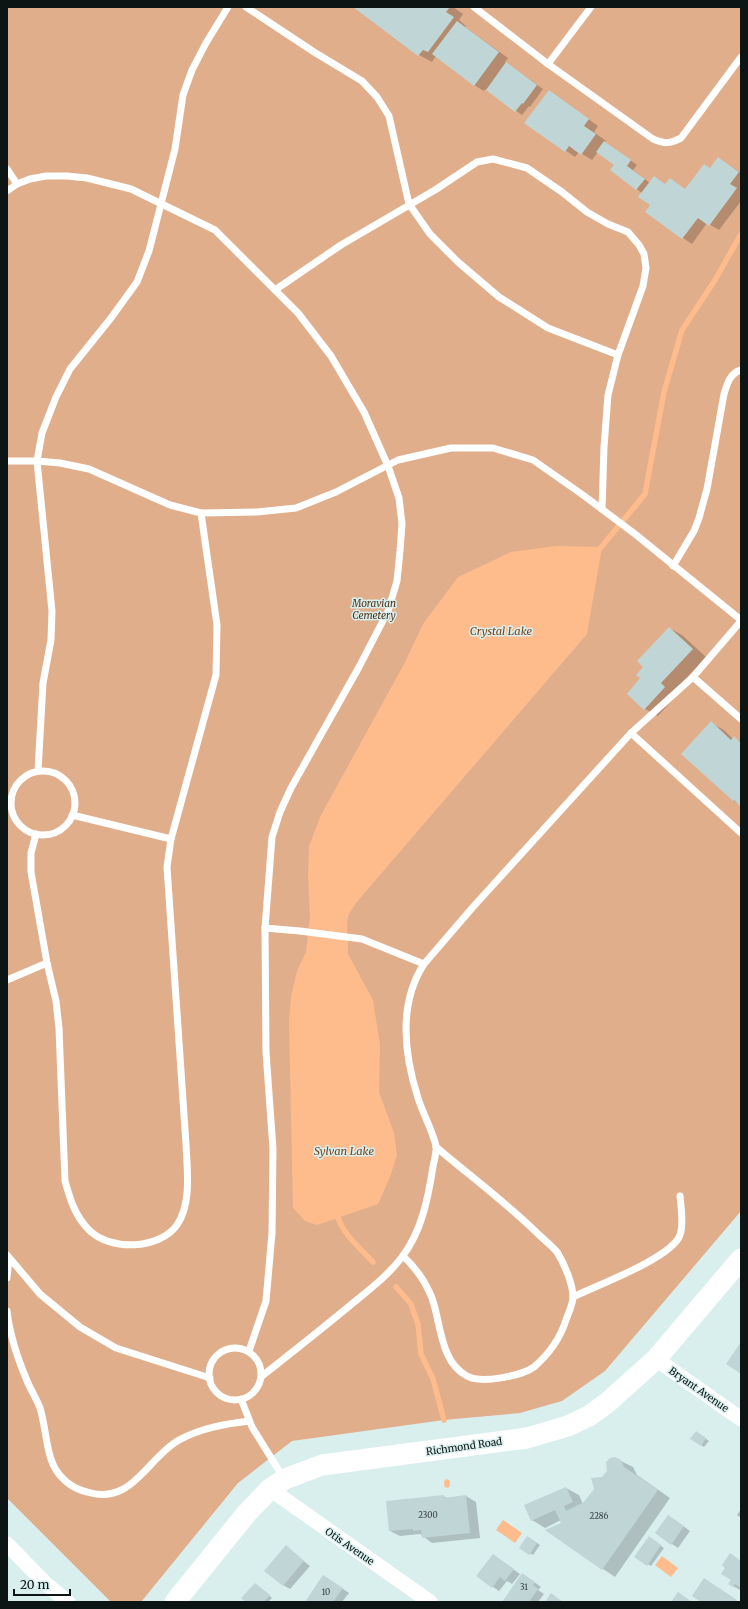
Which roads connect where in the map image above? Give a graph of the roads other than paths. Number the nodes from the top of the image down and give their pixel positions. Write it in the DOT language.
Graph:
graph roads {
  1 [pos="228,7"];
  2 [pos="246,7"];
  3 [pos="474,7"];
  4 [pos="591,7"];
  5 [pos="741,57"];
  6 [pos="548,64"];
  7 [pos="7,169"];
  8 [pos="17,184"];
  9 [pos="7,191"];
  10 [pos="162,202"];
  11 [pos="409,204"];
  12 [pos="275,290"];
  13 [pos="618,355"];
  14 [pos="741,370"];
  15 [pos="7,461"];
  16 [pos="37,461"];
  17 [pos="388,466"];
  18 [pos="602,509"];
  19 [pos="201,513"];
  20 [pos="673,566"];
  21 [pos="741,621"];
  22 [pos="693,677"];
  23 [pos="741,719"];
  24 [pos="631,733"];
  25 [pos="38,771"];
  26 [pos="72,815"];
  27 [pos="741,833"];
  28 [pos="36,834"];
  29 [pos="171,839"];
  30 [pos="265,928"];
  31 [pos="47,963"];
  32 [pos="424,964"];
  33 [pos="7,980"];
  34 [pos="436,1147"];
  35 [pos="680,1196"];
  36 [pos="403,1256"];
  37 [pos="8,1257"];
  38 [pos="741,1259"];
  39 [pos="7,1278"];
  40 [pos="573,1298"];
  41 [pos="7,1311"];
  42 [pos="249,1351"];
  43 [pos="656,1359"];
  44 [pos="262,1376"];
  45 [pos="210,1378"];
  46 [pos="241,1399"];
  47 [pos="741,1419"];
  48 [pos="249,1421"];
  49 [pos="277,1484"];
  50 [pos="7,1544"];
  51 [pos="68,1602"];
  52 [pos="175,1602"];
  53 [pos="430,1602"];
  1 -- 10 [label="lane"];
  2 -- 11 [label="lane"];
  3 -- 6 [label="lane"];
  4 -- 6 [label="lane"];
  5 -- 6 [label="lane"];
  7 -- 8 [label="lane"];
  8 -- 9 [label="lane"];
  8 -- 10 [label="lane"];
  10 -- 12 [label="lane"];
  10 -- 16 [label="lane"];
  11 -- 12 [label="lane"];
  11 -- 13 [label="lane"];
  11 -- 13 [label="lane"];
  12 -- 17 [label="lane"];
  13 -- 18 [label="lane"];
  14 -- 20 [label="lane"];
  15 -- 16 [label="lane"];
  16 -- 19 [label="lane"];
  16 -- 25 [label="lane"];
  17 -- 18 [label="lane"];
  17 -- 19 [label="lane"];
  17 -- 30 [label="lane"];
  18 -- 20 [label="lane"];
  19 -- 29 [label="lane"];
  20 -- 21 [label="lane"];
  21 -- 22 [label="lane"];
  22 -- 23 [label="lane"];
  22 -- 24 [label="lane"];
  24 -- 27 [label="lane"];
  24 -- 32 [label="lane"];
  25 -- 26 [label="lane"];
  25 -- 28 [label="lane"];
  26 -- 28 [label="lane"];
  26 -- 29 [label="lane"];
  28 -- 31 [label="lane"];
  29 -- 31 [label="lane"];
  30 -- 32 [label="lane"];
  30 -- 42 [label="lane"];
  31 -- 33 [label="lane"];
  32 -- 34 [label="lane"];
  34 -- 36 [label="lane"];
  34 -- 40 [label="lane"];
  35 -- 40 [label="lane"];
  36 -- 40 [label="lane"];
  36 -- 44 [label="lane"];
  37 -- 39 [label="lane"];
  37 -- 45 [label="lane"];
  38 -- 43 [label="main road, Richmond Road"];
  41 -- 48 [label="lane"];
  42 -- 44 [label="lane"];
  42 -- 45 [label="lane"];
  43 -- 47 [label="street, Bryant Avenue"];
  43 -- 49 [label="main road, Richmond Road"];
  44 -- 46 [label="lane"];
  45 -- 46 [label="lane"];
  46 -- 48 [label="lane"];
  48 -- 49 [label="lane"];
  49 -- 52 [label="main road, Richmond Road"];
  49 -- 53 [label="street, Otis Avenue"];
  50 -- 51 [label="street"];
}
